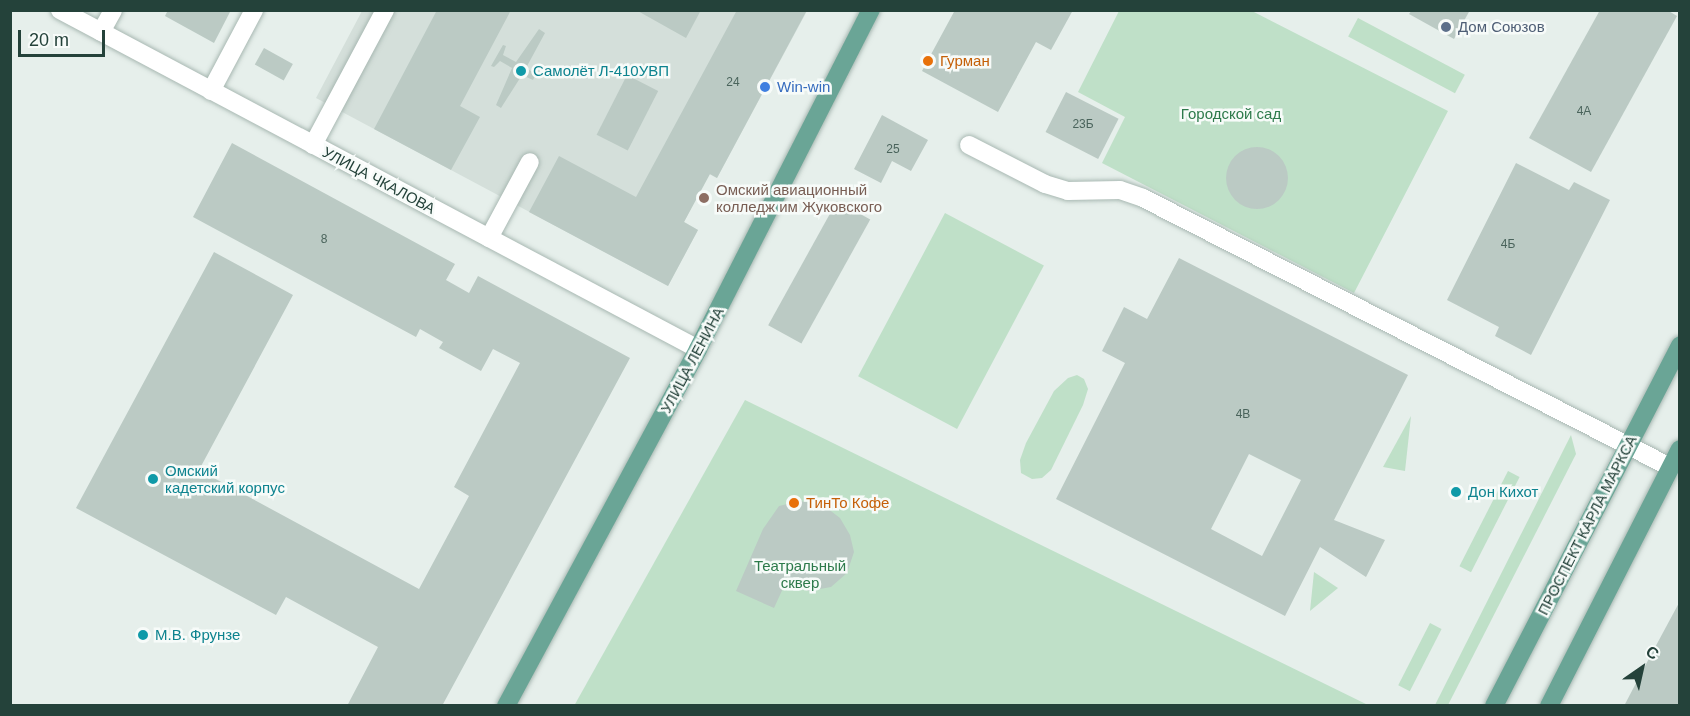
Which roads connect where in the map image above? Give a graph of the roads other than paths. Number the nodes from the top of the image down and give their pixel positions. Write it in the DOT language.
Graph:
graph roads {
  1 [pos="60,10"];
  2 [pos="112,10"];
  3 [pos="254,10"];
  4 [pos="384,10"];
  5 [pos="871,10"];
  6 [pos="101,32"];
  7 [pos="211,91"];
  8 [pos="313,145"];
  9 [pos="969,145"];
  10 [pos="530,162"];
  11 [pos="489,238"];
  12 [pos="1680,345"];
  13 [pos="698,349"];
  14 [pos="1627,446"];
  15 [pos="1680,448"];
  16 [pos="1670,467"];
  17 [pos="506,705"];
  18 [pos="1494,705"];
  19 [pos="1549,705"];
  1 -- 6 [label="street, УЛИЦА ЧКАЛОВА"];
  2 -- 6 [label="street"];
  3 -- 7 [label="street"];
  4 -- 8 [label="street"];
  5 -- 13 [label="main road, УЛИЦА ЛЕНИНА"];
  6 -- 7 [label="street, УЛИЦА ЧКАЛОВА"];
  7 -- 8 [label="street, УЛИЦА ЧКАЛОВА"];
  8 -- 11 [label="street, УЛИЦА ЧКАЛОВА"];
  9 -- 14 [label="street"];
  10 -- 11 [label="street"];
  11 -- 13 [label="street, УЛИЦА ЧКАЛОВА"];
  12 -- 14 [label="main road, ПРОСПЕКТ КАРЛА МАРКСА"];
  13 -- 17 [label="main road, УЛИЦА ЛЕНИНА"];
  14 -- 16 [label="street"];
  14 -- 18 [label="main road, ПРОСПЕКТ КАРЛА МАРКСА"];
  15 -- 16 [label="main road"];
  16 -- 19 [label="main road"];
}
